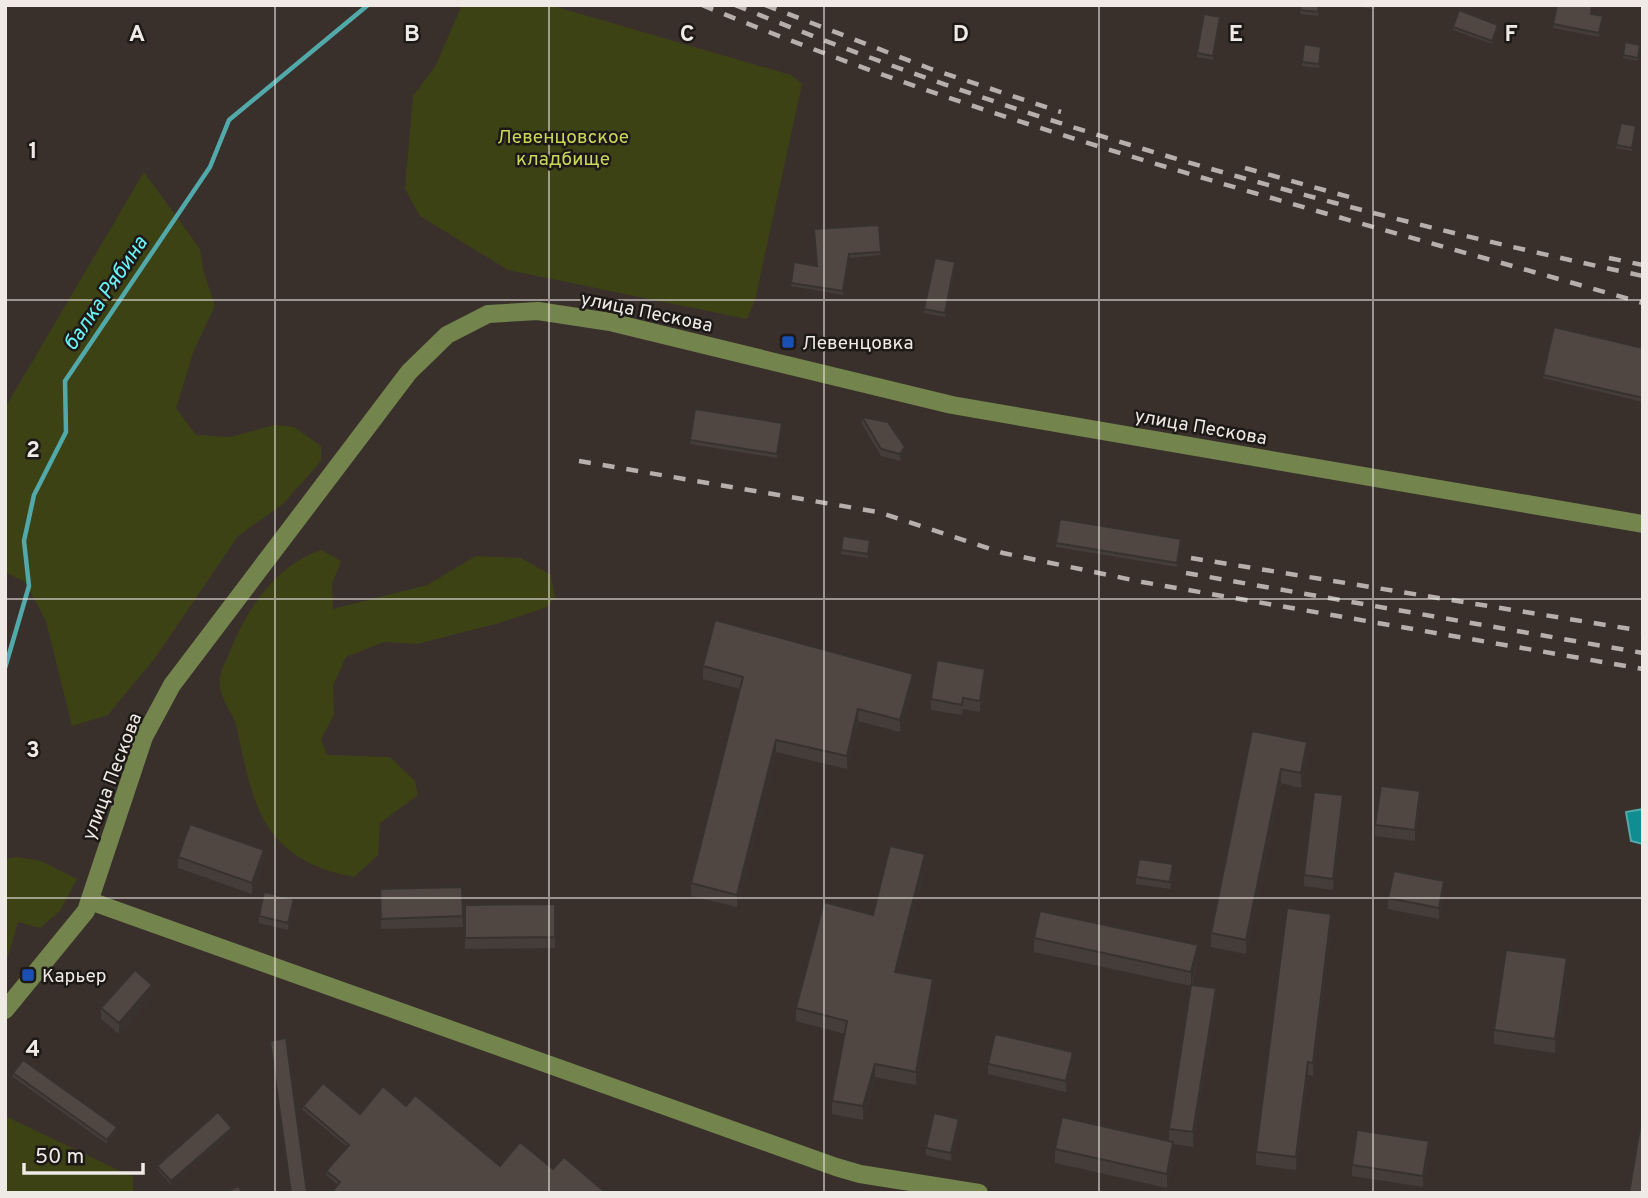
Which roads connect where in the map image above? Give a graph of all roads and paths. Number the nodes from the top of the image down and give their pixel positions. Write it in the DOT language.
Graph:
graph roads {
  1 [pos="1643,524"];
  2 [pos="90,901"];
  3 [pos="5,1010"];
  4 [pos="979,1193"];
  1 -- 2 [label="street, улица Пескова"];
  2 -- 3 [label="street, улица Пескова"];
  2 -- 4 [label="street"];
}
